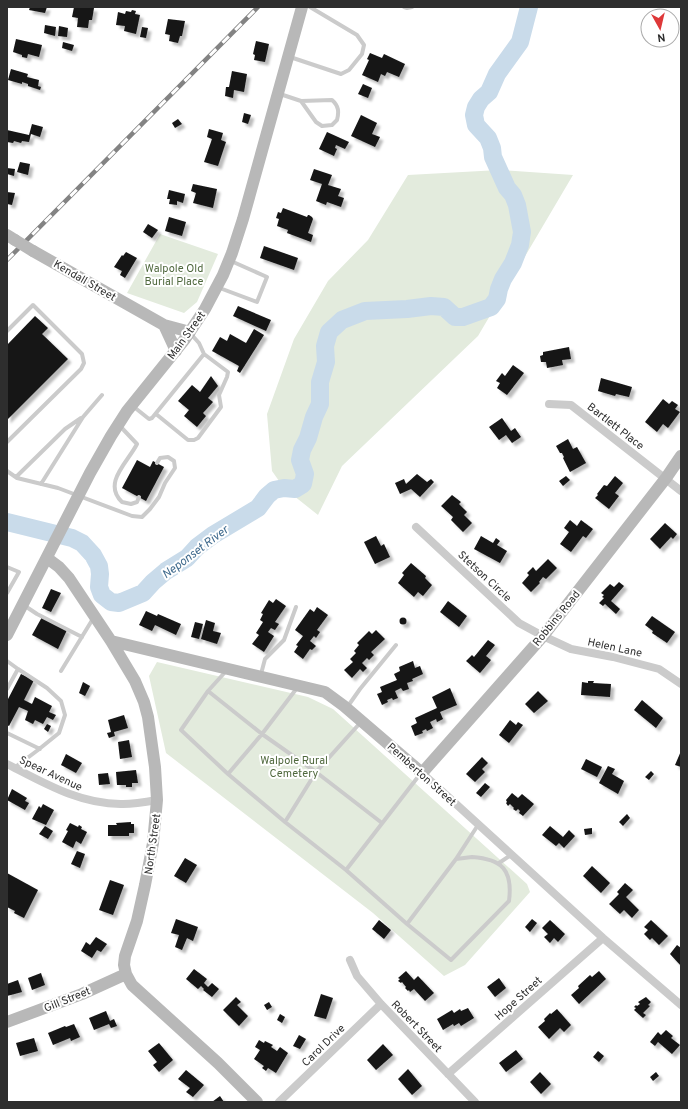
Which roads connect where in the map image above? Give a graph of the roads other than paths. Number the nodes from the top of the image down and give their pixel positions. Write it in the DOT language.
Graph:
graph roads {
  1 [pos="302,7"];
  2 [pos="310,7"];
  3 [pos="404,7"];
  4 [pos="412,7"];
  5 [pos="288,56"];
  6 [pos="278,94"];
  7 [pos="301,101"];
  8 [pos="11,238"];
  9 [pos="229,260"];
  10 [pos="217,286"];
  11 [pos="164,325"];
  12 [pos="7,331"];
  13 [pos="190,332"];
  14 [pos="176,351"];
  15 [pos="204,354"];
  16 [pos="102,395"];
  17 [pos="549,404"];
  18 [pos="132,405"];
  19 [pos="156,414"];
  20 [pos="83,417"];
  21 [pos="118,425"];
  22 [pos="7,442"];
  23 [pos="681,456"];
  24 [pos="157,463"];
  25 [pos="7,471"];
  26 [pos="16,477"];
  27 [pos="666,478"];
  28 [pos="41,484"];
  29 [pos="681,491"];
  30 [pos="79,496"];
  31 [pos="139,497"];
  32 [pos="416,528"];
  33 [pos="47,558"];
  34 [pos="7,567"];
  35 [pos="7,593"];
  36 [pos="23,605"];
  37 [pos="296,607"];
  38 [pos="94,617"];
  39 [pos="7,634"];
  40 [pos="543,636"];
  41 [pos="82,637"];
  42 [pos="111,642"];
  43 [pos="396,645"];
  44 [pos="7,661"];
  45 [pos="18,669"];
  46 [pos="228,669"];
  47 [pos="61,671"];
  48 [pos="261,677"];
  49 [pos="681,684"];
  50 [pos="299,686"];
  51 [pos="7,689"];
  52 [pos="208,691"];
  53 [pos="346,708"];
  54 [pos="362,721"];
  55 [pos="7,733"];
  56 [pos="262,734"];
  57 [pos="40,749"];
  58 [pos="10,766"];
  59 [pos="316,772"];
  60 [pos="422,773"];
  61 [pos="228,774"];
  62 [pos="157,800"];
  63 [pos="285,822"];
  64 [pos="382,823"];
  65 [pos="478,825"];
  66 [pos="511,855"];
  67 [pos="456,859"];
  68 [pos="499,863"];
  69 [pos="346,870"];
  70 [pos="407,924"];
  71 [pos="603,938"];
  72 [pos="350,960"];
  73 [pos="126,974"];
  74 [pos="381,1004"];
  75 [pos="681,1004"];
  76 [pos="7,1022"];
  77 [pos="448,1074"];
  78 [pos="257,1102"];
  79 [pos="279,1102"];
  80 [pos="475,1102"];
  1 -- 5 [label="street, Main Street"];
  2 -- 5 [label="lane"];
  3 -- 4 [label="lane"];
  5 -- 6 [label="street, Main Street"];
  6 -- 7 [label="lane"];
  6 -- 9 [label="street, Main Street"];
  7 -- 7 [label="lane"];
  8 -- 11 [label="street, Kendall Street, bridge"];
  9 -- 10 [label="street, Main Street"];
  9 -- 10 [label="lane"];
  10 -- 13 [label="street, Main Street"];
  11 -- 13 [label="street, Kendall Street"];
  11 -- 14 [label="street"];
  12 -- 22 [label="lane"];
  13 -- 14 [label="street, Main Street"];
  13 -- 15 [label="lane"];
  14 -- 18 [label="street, Main Street"];
  15 -- 19 [label="lane"];
  15 -- 19 [label="lane"];
  16 -- 20 [label="lane"];
  17 -- 27 [label="street, Bartlett Place"];
  18 -- 19 [label="lane"];
  18 -- 21 [label="street, Main Street"];
  20 -- 26 [label="lane"];
  20 -- 28 [label="lane"];
  21 -- 30 [label="street, Main Street"];
  21 -- 31 [label="lane"];
  23 -- 27 [label="street, Robbins Road"];
  24 -- 30 [label="lane"];
  25 -- 26 [label="lane"];
  26 -- 28 [label="lane"];
  27 -- 29 [label="street, Bartlett Place"];
  27 -- 40 [label="street, Robbins Road"];
  28 -- 30 [label="lane"];
  30 -- 33 [label="street, Main Street"];
  32 -- 40 [label="street, Stetson Circle"];
  33 -- 36 [label="street, Main Street"];
  33 -- 38 [label="street, North Street"];
  34 -- 35 [label="lane"];
  36 -- 39 [label="street, Main Street"];
  36 -- 41 [label="lane"];
  37 -- 48 [label="lane"];
  38 -- 41 [label="lane"];
  38 -- 42 [label="street, North Street"];
  40 -- 49 [label="street, Helen Lane"];
  40 -- 60 [label="street, Robbins Road"];
  41 -- 47 [label="lane"];
  42 -- 46 [label="street, Pemberton Street"];
  42 -- 62 [label="street, North Street"];
  43 -- 53 [label="lane"];
  44 -- 45 [label="lane"];
  45 -- 51 [label="lane"];
  45 -- 57 [label="lane"];
  46 -- 48 [label="street, Pemberton Street"];
  46 -- 52 [label="lane"];
  48 -- 50 [label="street, Pemberton Street"];
  50 -- 53 [label="street, Pemberton Street"];
  50 -- 56 [label="lane"];
  52 -- 56 [label="lane"];
  52 -- 61 [label="lane"];
  53 -- 54 [label="street, Pemberton Street"];
  54 -- 59 [label="lane"];
  54 -- 60 [label="street, Pemberton Street"];
  55 -- 57 [label="lane"];
  56 -- 59 [label="lane"];
  56 -- 61 [label="lane"];
  57 -- 58 [label="lane"];
  58 -- 62 [label="street, Spear Avenue"];
  59 -- 63 [label="lane"];
  59 -- 64 [label="lane"];
  60 -- 64 [label="lane"];
  60 -- 65 [label="street, Pemberton Street"];
  61 -- 63 [label="lane"];
  62 -- 73 [label="street, North Street"];
  63 -- 69 [label="lane"];
  64 -- 69 [label="lane"];
  65 -- 66 [label="street, Pemberton Street"];
  65 -- 67 [label="lane"];
  66 -- 68 [label="lane"];
  66 -- 71 [label="street, Pemberton Street"];
  67 -- 68 [label="lane"];
  67 -- 70 [label="lane"];
  68 -- 70 [label="lane"];
  69 -- 70 [label="lane"];
  71 -- 75 [label="street, Pemberton Street"];
  71 -- 77 [label="street, Hope Street"];
  72 -- 74 [label="street, Robert Street"];
  73 -- 76 [label="street, Gill Street"];
  73 -- 78 [label="street"];
  74 -- 77 [label="street, Robert Street"];
  74 -- 79 [label="street, Carol Drive"];
  77 -- 80 [label="street, Robert Street"];
}
